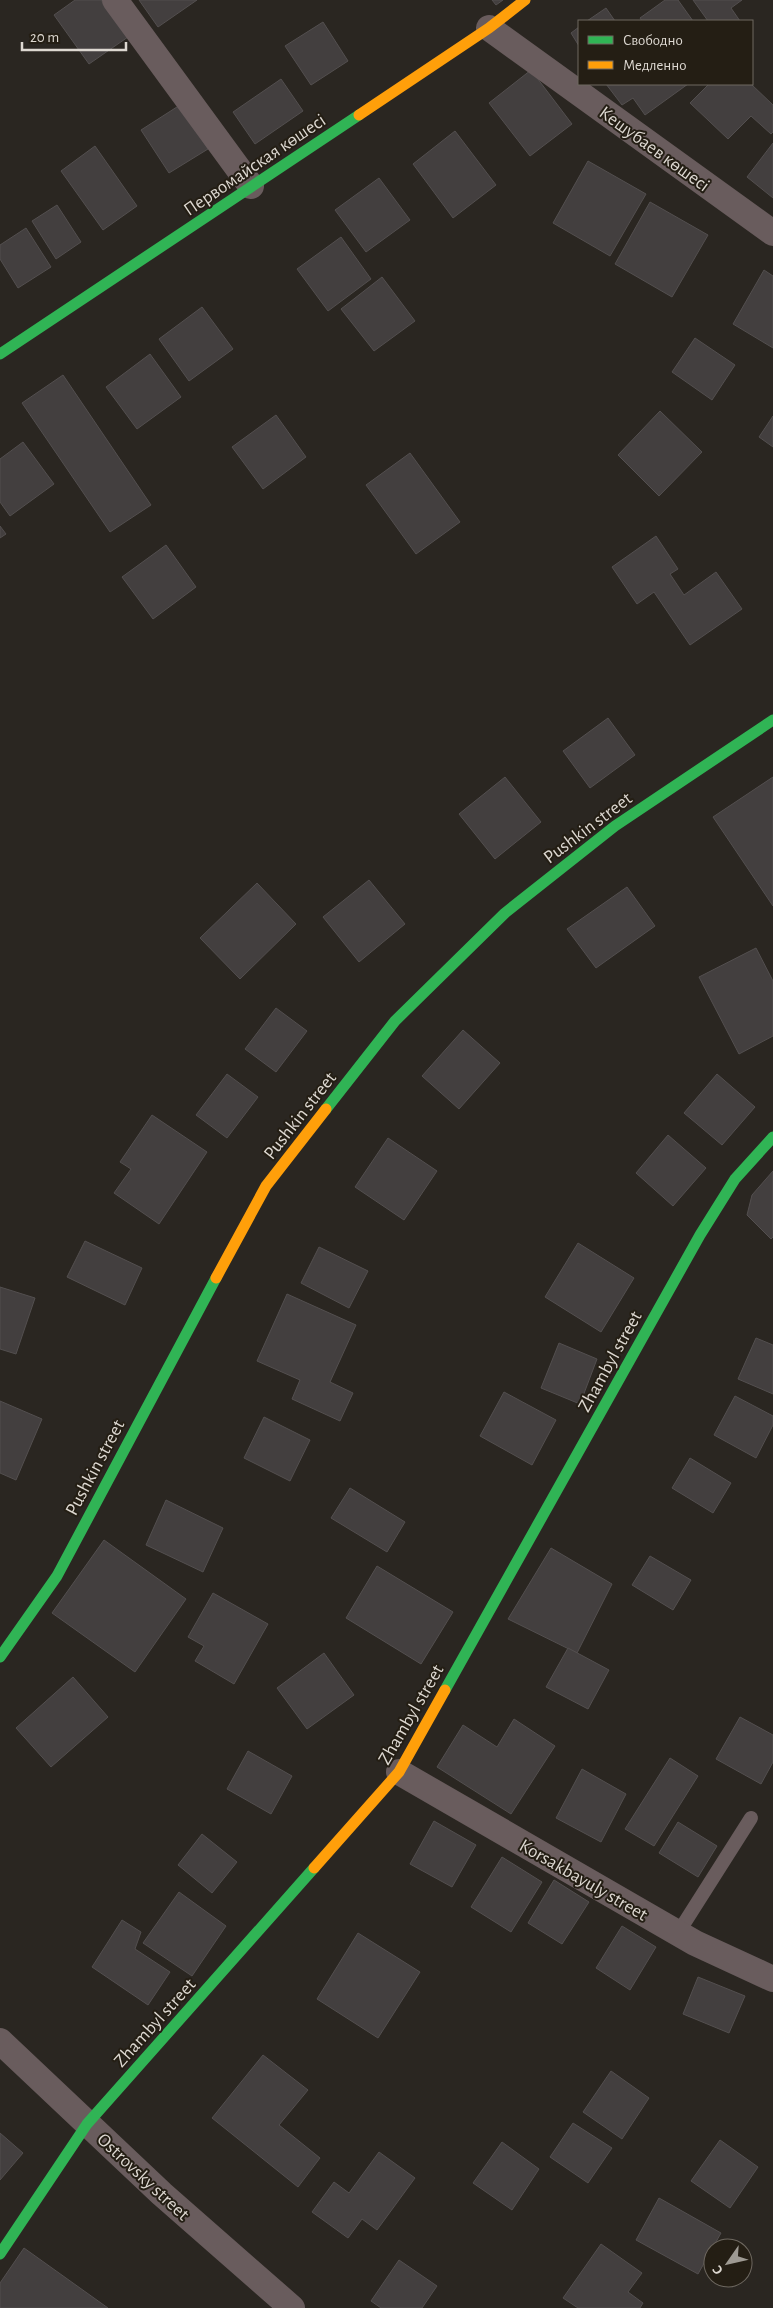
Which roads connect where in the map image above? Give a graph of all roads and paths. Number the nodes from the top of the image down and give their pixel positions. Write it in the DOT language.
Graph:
graph roads {
  1 [pos="115,0"];
  2 [pos="525,0"];
  3 [pos="489,28"];
  4 [pos="251,186"];
  5 [pos="773,233"];
  6 [pos="0,354"];
  7 [pos="773,720"];
  8 [pos="773,1137"];
  9 [pos="0,1657"];
  10 [pos="399,1772"];
  11 [pos="751,1818"];
  12 [pos="678,1933"];
  13 [pos="773,1979"];
  14 [pos="0,2040"];
  15 [pos="87,2124"];
  16 [pos="0,2254"];
  17 [pos="292,2308"];
  1 -- 4 [label="street"];
  2 -- 3 [label="street, Первомайская көшесі"];
  3 -- 4 [label="street, Первомайская көшесі"];
  3 -- 5 [label="street, Кешубаев көшесі"];
  4 -- 6 [label="street, Первомайская көшесі"];
  7 -- 9 [label="street, Pushkin street"];
  8 -- 10 [label="street, Zhambyl street"];
  10 -- 12 [label="street, Korsakbayuly street"];
  10 -- 15 [label="street, Zhambyl street"];
  11 -- 12 [label="lane"];
  12 -- 13 [label="street, Korsakbayuly street"];
  14 -- 15 [label="street, Ostrovsky street"];
  15 -- 16 [label="street, Zhambyl street"];
  15 -- 17 [label="street, Ostrovsky street"];
}
